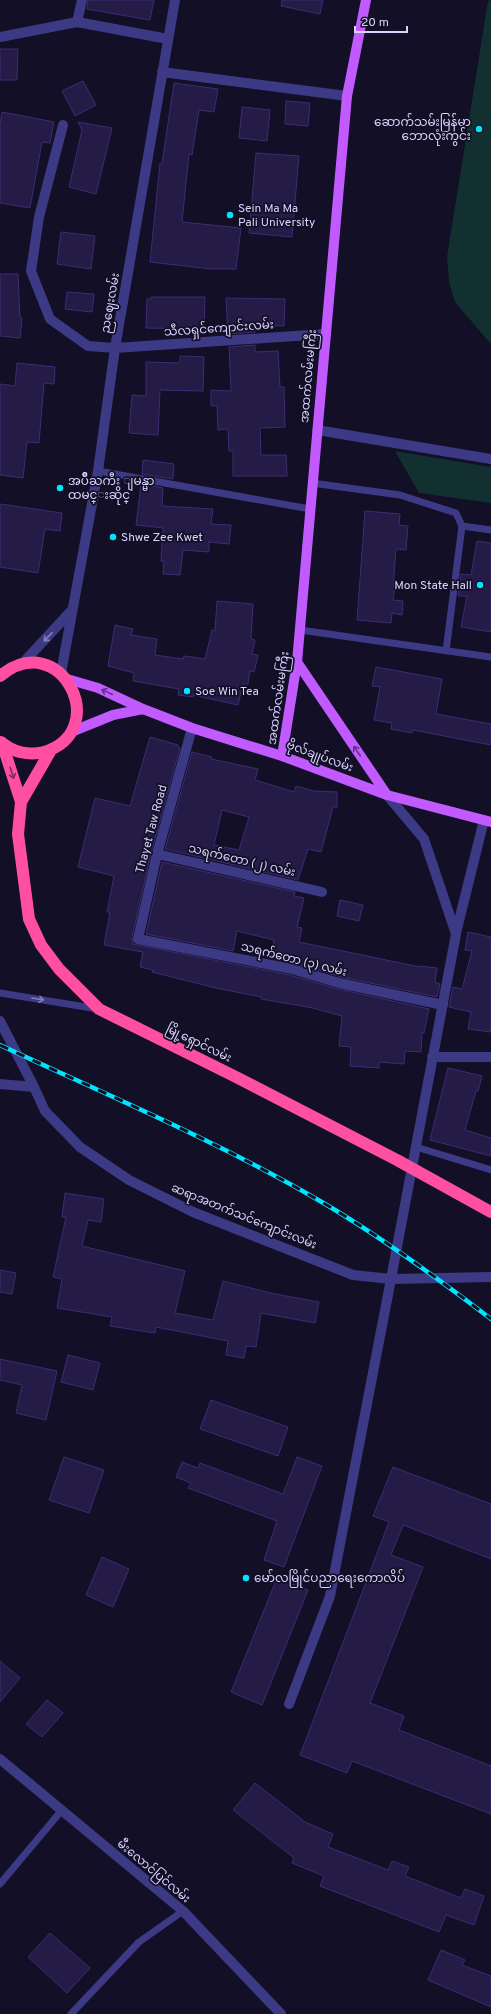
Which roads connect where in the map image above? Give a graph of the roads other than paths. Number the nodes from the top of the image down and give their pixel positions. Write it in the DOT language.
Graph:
graph roads {
  1 [pos="82,0"];
  2 [pos="175,0"];
  3 [pos="366,0"];
  4 [pos="77,22"];
  5 [pos="0,37"];
  6 [pos="168,39"];
  7 [pos="162,72"];
  8 [pos="347,96"];
  9 [pos="63,125"];
  10 [pos="325,334"];
  11 [pos="115,348"];
  12 [pos="316,430"];
  13 [pos="491,459"];
  14 [pos="98,471"];
  15 [pos="312,483"];
  16 [pos="310,509"];
  17 [pos="462,526"];
  18 [pos="491,530"];
  19 [pos="72,610"];
  20 [pos="300,630"];
  21 [pos="446,651"];
  22 [pos="491,658"];
  23 [pos="297,662"];
  24 [pos="23,663"];
  25 [pos="3,670"];
  26 [pos="64,676"];
  27 [pos="143,709"];
  28 [pos="192,728"];
  29 [pos="71,732"];
  30 [pos="1,742"];
  31 [pos="51,750"];
  32 [pos="282,756"];
  33 [pos="387,795"];
  34 [pos="21,802"];
  35 [pos="487,821"];
  36 [pos="157,854"];
  37 [pos="322,892"];
  38 [pos="456,934"];
  39 [pos="138,939"];
  40 [pos="0,993"];
  41 [pos="443,1005"];
  42 [pos="99,1009"];
  43 [pos="0,1021"];
  44 [pos="491,1056"];
  45 [pos="432,1057"];
  46 [pos="0,1084"];
  47 [pos="34,1086"];
  48 [pos="416,1147"];
  49 [pos="491,1170"];
  50 [pos="491,1212"];
  51 [pos="491,1277"];
  52 [pos="391,1279"];
  53 [pos="289,1704"];
  54 [pos="0,1759"];
  55 [pos="62,1810"];
  56 [pos="0,1884"];
  57 [pos="182,1911"];
  58 [pos="71,2014"];
  59 [pos="281,2014"];
  1 -- 4 [label="street"];
  2 -- 6 [label="street, ညဈေးလမ်း"];
  3 -- 8 [label="main road, အထက်လမ်းမကြီး"];
  4 -- 5 [label="street"];
  4 -- 6 [label="street"];
  6 -- 7 [label="street, ညဈေးလမ်း"];
  7 -- 8 [label="street"];
  7 -- 11 [label="street, ညဈေးလမ်း"];
  8 -- 10 [label="main road, အထက်လမ်းမကြီး"];
  9 -- 11 [label="street, သီလရှင်ကျောင်းလမ်း"];
  10 -- 11 [label="street, သီလရှင်ကျောင်းလမ်း"];
  10 -- 12 [label="main road, အထက်လမ်းမကြီး"];
  11 -- 14 [label="street, ညဈေးလမ်း"];
  12 -- 13 [label="street"];
  12 -- 15 [label="main road, အထက်လမ်းမကြီး"];
  14 -- 16 [label="lane"];
  14 -- 19 [label="street, ညဈေးလမ်း"];
  15 -- 16 [label="main road, အထက်လမ်းမကြီး"];
  15 -- 17 [label="lane"];
  16 -- 20 [label="main road, အထက်လမ်းမကြီး"];
  17 -- 18 [label="lane"];
  17 -- 21 [label="lane"];
  19 -- 24 [label="street, one-way"];
  19 -- 26 [label="street, ညဈေးလမ်း"];
  20 -- 21 [label="lane"];
  20 -- 23 [label="main road, အထက်လမ်းမကြီး"];
  21 -- 22 [label="lane"];
  23 -- 32 [label="main road, အထက်လမ်းမကြီး"];
  33 -- 23 [label="main road, one-way"];
  24 -- 25 [label="highway"];
  24 -- 26 [label="highway"];
  27 -- 26 [label="main road, ဗိုလ်ချုပ်လမ်း, one-way"];
  26 -- 29 [label="highway"];
  27 -- 28 [label="main road, ဗိုလ်ချုပ်လမ်း"];
  27 -- 29 [label="main road"];
  28 -- 32 [label="main road, ဗိုလ်ချုပ်လမ်း"];
  28 -- 36 [label="street, Thayet Taw Road"];
  29 -- 31 [label="highway"];
  30 -- 31 [label="highway"];
  30 -- 34 [label="highway, မြို့ရှောင်လမ်း, one-way"];
  31 -- 34 [label="highway, မြို့ရှောင်လမ်း"];
  32 -- 33 [label="main road, ဗိုလ်ချုပ်လမ်း"];
  33 -- 35 [label="main road, ဗိုလ်ချုပ်လမ်း"];
  33 -- 38 [label="street"];
  34 -- 42 [label="highway, မြို့ရှောင်လမ်း"];
  35 -- 38 [label="street"];
  36 -- 37 [label="street, သရက်တော (၂) လမ်း"];
  36 -- 39 [label="street, Thayet Taw Road"];
  38 -- 41 [label="street"];
  39 -- 41 [label="street, သရက်တော (၃) လမ်း"];
  40 -- 42 [label="lane, one-way"];
  41 -- 45 [label="street"];
  42 -- 50 [label="highway, မြို့ရှောင်လမ်း"];
  43 -- 47 [label="street, ဆရာအတက်သင်ကျောင်းလမ်း"];
  44 -- 45 [label="street"];
  45 -- 48 [label="street"];
  46 -- 47 [label="street"];
  47 -- 52 [label="street, ဆရာအတက်သင်ကျောင်းလမ်း"];
  48 -- 49 [label="lane"];
  48 -- 52 [label="street"];
  51 -- 52 [label="street, ဆရာအတက်သင်ကျောင်းလမ်း"];
  52 -- 53 [label="street"];
  54 -- 55 [label="street, မီးလောင်ပြင်လမ်း"];
  55 -- 56 [label="lane"];
  55 -- 57 [label="street, မီးလောင်ပြင်လမ်း"];
  57 -- 58 [label="lane"];
  57 -- 59 [label="street, မီးလောင်ပြင်လမ်း"];
}
